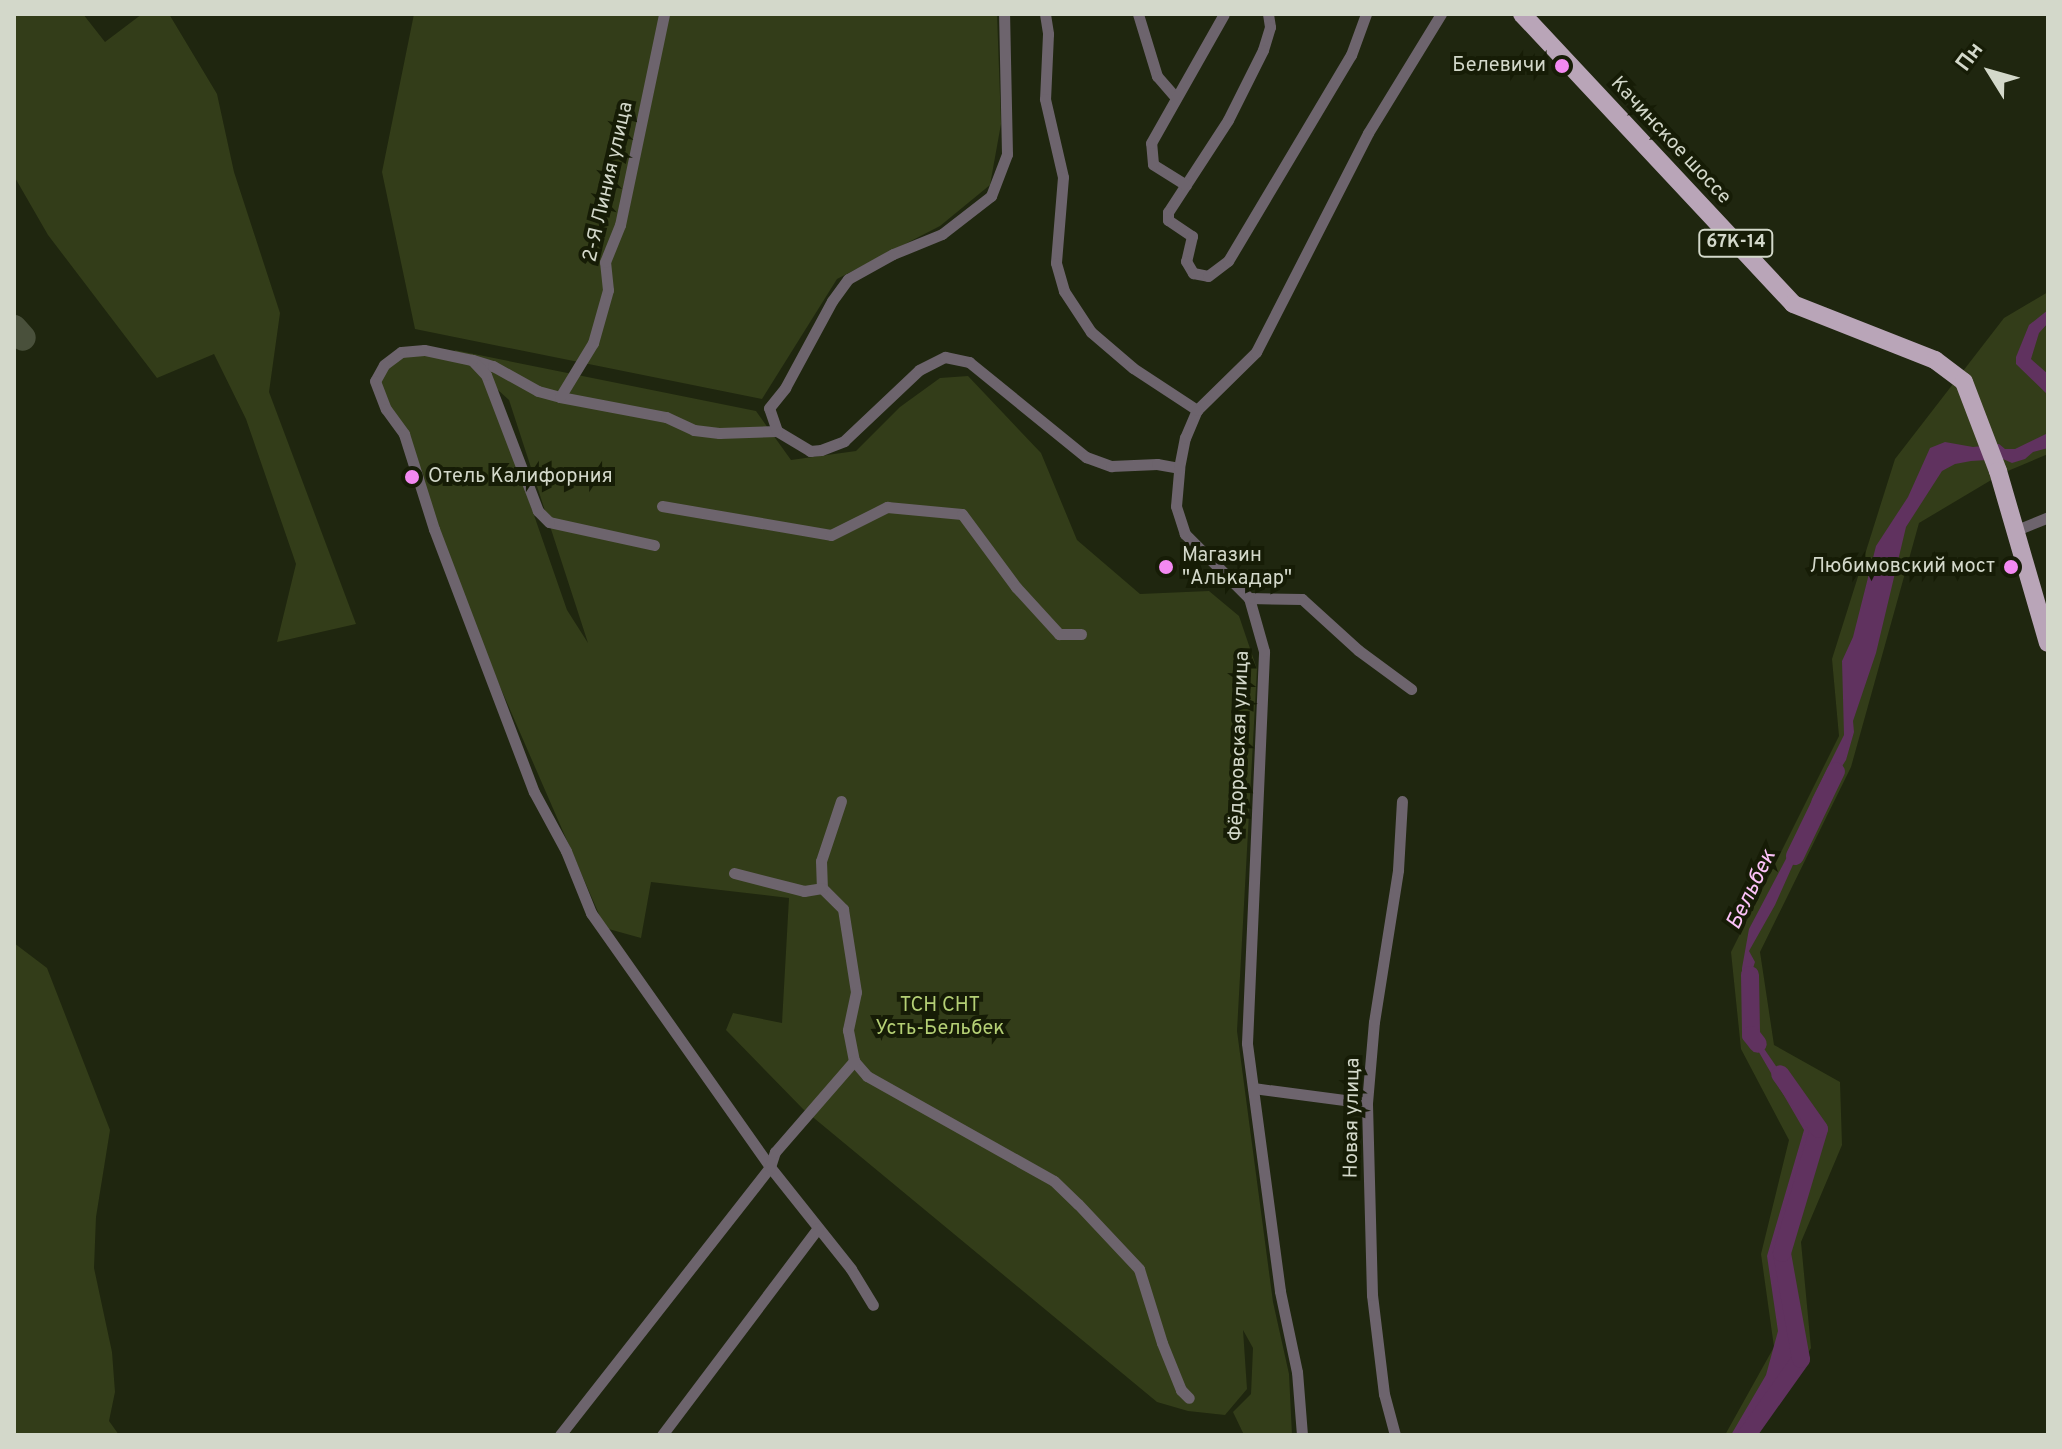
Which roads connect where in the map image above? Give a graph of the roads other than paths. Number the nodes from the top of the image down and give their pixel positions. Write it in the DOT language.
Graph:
graph roads {
  1 [pos="664,14"];
  2 [pos="1004,14"];
  3 [pos="1045,14"];
  4 [pos="1138,14"];
  5 [pos="1224,14"];
  6 [pos="1268,14"];
  7 [pos="1366,14"];
  8 [pos="1441,14"];
  9 [pos="1522,14"];
  10 [pos="1176,98"];
  11 [pos="1186,185"];
  12 [pos="472,360"];
  13 [pos="560,397"];
  14 [pos="1197,410"];
  15 [pos="777,431"];
  16 [pos="1179,468"];
  17 [pos="662,506"];
  18 [pos="2048,517"];
  19 [pos="2014,531"];
  20 [pos="654,545"];
  21 [pos="1249,598"];
  22 [pos="1081,634"];
  23 [pos="2048,643"];
  24 [pos="1411,689"];
  25 [pos="841,801"];
  26 [pos="1402,801"];
  27 [pos="734,873"];
  28 [pos="822,888"];
  29 [pos="854,1061"];
  30 [pos="1253,1088"];
  31 [pos="1367,1103"];
  32 [pos="770,1167"];
  33 [pos="818,1228"];
  34 [pos="873,1305"];
  35 [pos="1189,1398"];
  36 [pos="560,1435"];
  37 [pos="662,1435"];
  38 [pos="1302,1435"];
  39 [pos="1395,1435"];
  1 -- 13 [label="street, 2-Я Линия улица"];
  2 -- 15 [label="street"];
  3 -- 14 [label="street"];
  4 -- 10 [label="street"];
  5 -- 10 [label="street"];
  6 -- 11 [label="street"];
  7 -- 11 [label="street"];
  8 -- 14 [label="street, Фёдоровская улица"];
  9 -- 19 [label="main road, Качинское шоссе / 67К-14"];
  10 -- 11 [label="street"];
  12 -- 13 [label="street"];
  12 -- 20 [label="street"];
  12 -- 32 [label="street"];
  13 -- 15 [label="street"];
  14 -- 16 [label="street, Фёдоровская улица"];
  15 -- 16 [label="street"];
  16 -- 21 [label="street, Фёдоровская улица"];
  17 -- 22 [label="street"];
  18 -- 19 [label="street"];
  19 -- 23 [label="main road, 67К-14"];
  21 -- 24 [label="street"];
  21 -- 30 [label="street, Фёдоровская улица"];
  25 -- 28 [label="street"];
  26 -- 31 [label="street, Новая улица"];
  27 -- 28 [label="street"];
  28 -- 29 [label="street"];
  29 -- 32 [label="street"];
  29 -- 35 [label="street"];
  30 -- 31 [label="street"];
  30 -- 38 [label="street, Фёдоровская улица"];
  31 -- 39 [label="street, Новая улица"];
  32 -- 33 [label="street"];
  32 -- 36 [label="street"];
  33 -- 34 [label="street"];
  33 -- 37 [label="street"];
}
